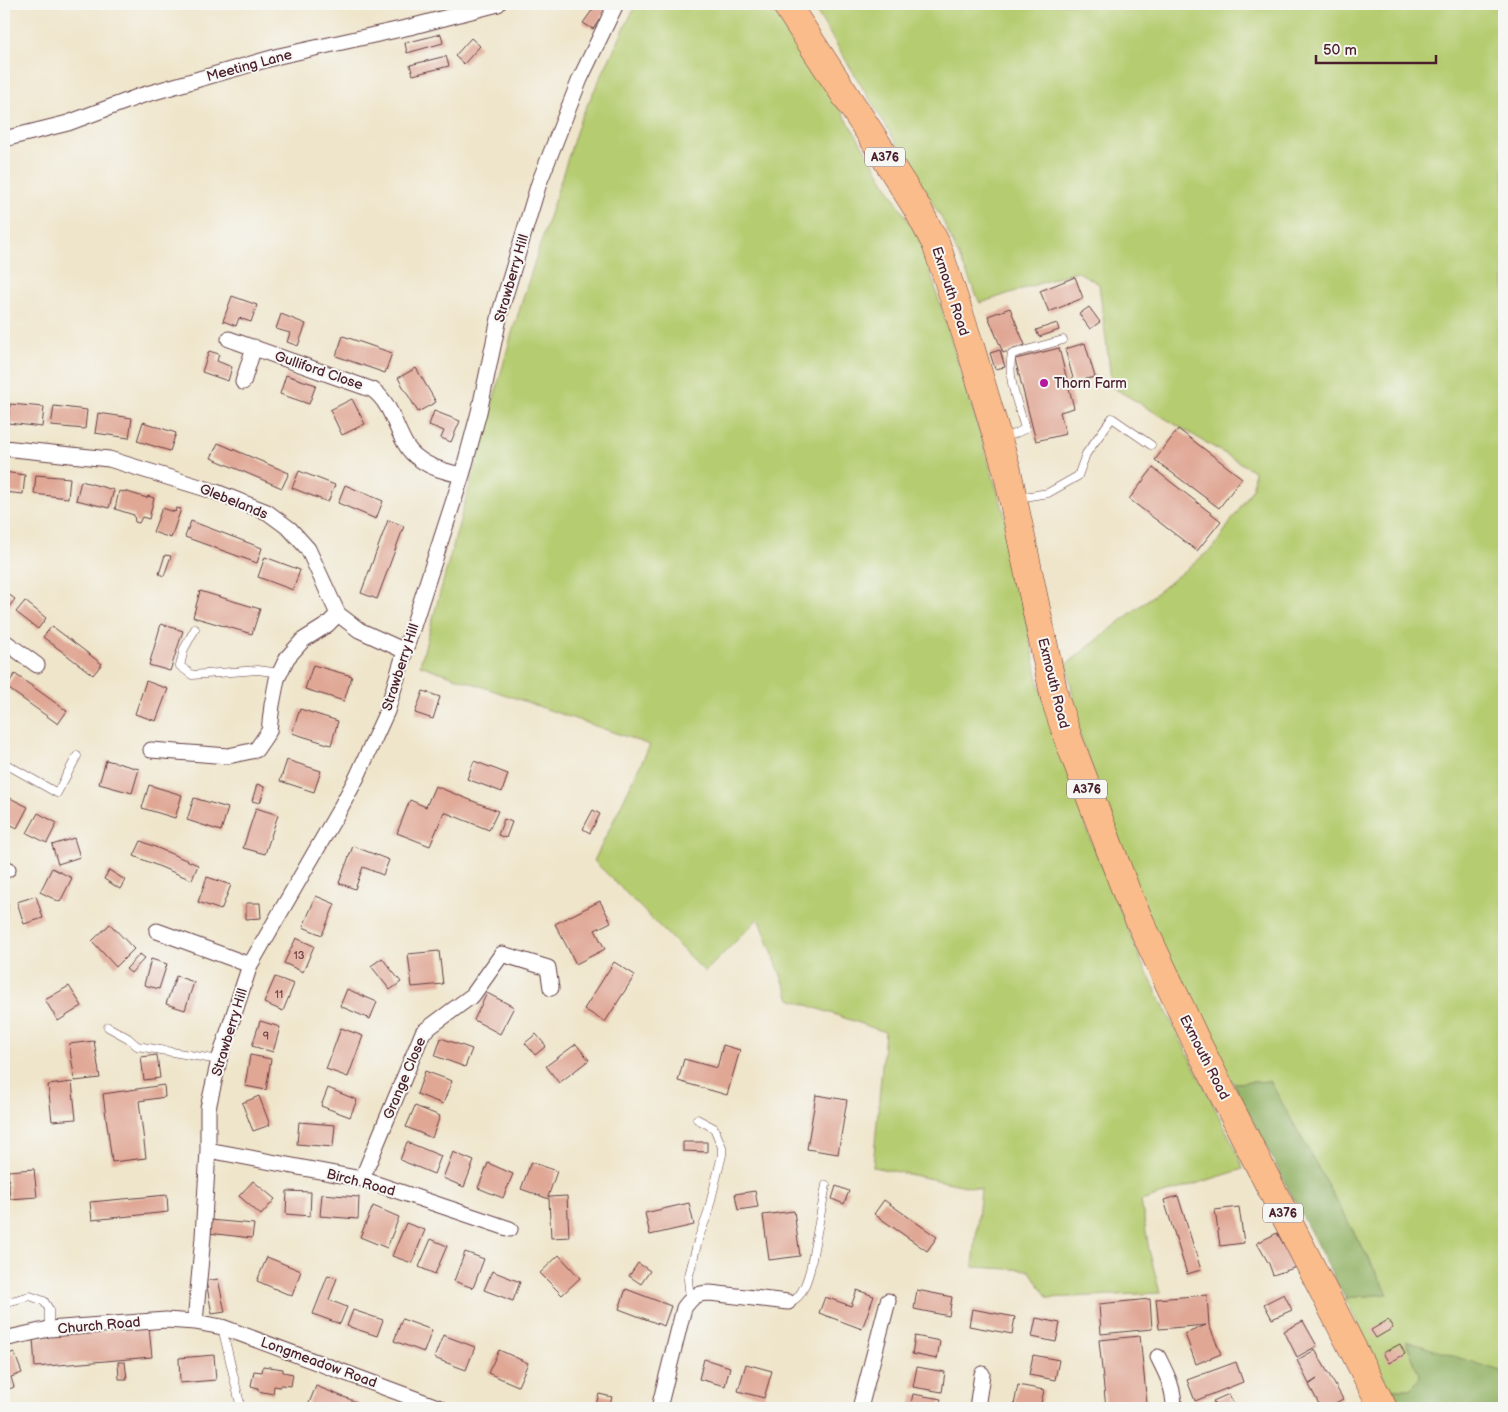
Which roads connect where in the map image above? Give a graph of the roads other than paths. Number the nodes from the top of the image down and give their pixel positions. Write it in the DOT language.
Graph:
graph roads {
  1 [pos="498,4"];
  2 [pos="616,4"];
  3 [pos="786,4"];
  4 [pos="4,139"];
  5 [pos="229,339"];
  6 [pos="1063,340"];
  7 [pos="254,347"];
  8 [pos="243,382"];
  9 [pos="998,441"];
  10 [pos="1151,445"];
  11 [pos="4,448"];
  12 [pos="462,476"];
  13 [pos="1014,498"];
  14 [pos="338,614"];
  15 [pos="195,630"];
  16 [pos="6,646"];
  17 [pos="405,651"];
  18 [pos="37,665"];
  19 [pos="280,673"];
  20 [pos="151,750"];
  21 [pos="77,756"];
  22 [pos="4,763"];
  23 [pos="157,931"];
  24 [pos="250,965"];
  25 [pos="551,988"];
  26 [pos="108,1027"];
  27 [pos="219,1060"];
  28 [pos="698,1119"];
  29 [pos="208,1150"];
  30 [pos="362,1179"];
  31 [pos="826,1185"];
  32 [pos="510,1229"];
  33 [pos="690,1299"];
  34 [pos="888,1301"];
  35 [pos="788,1302"];
  36 [pos="4,1303"];
  37 [pos="195,1322"];
  38 [pos="222,1327"];
  39 [pos="48,1330"];
  40 [pos="4,1339"];
  41 [pos="1158,1358"];
  42 [pos="982,1374"];
  43 [pos="241,1408"];
  44 [pos="440,1408"];
  45 [pos="659,1408"];
  46 [pos="860,1408"];
  47 [pos="977,1408"];
  48 [pos="1174,1408"];
  49 [pos="1382,1408"];
  1 -- 4 [label="street, Meeting Lane"];
  2 -- 12 [label="street, Strawberry Hill"];
  3 -- 9 [label="highway, Exmouth Road / A376"];
  5 -- 7 [label="street, Gulliford Close"];
  6 -- 9 [label="lane"];
  7 -- 8 [label="street"];
  7 -- 12 [label="street, Gulliford Close"];
  9 -- 13 [label="highway, Exmouth Road / A376"];
  10 -- 13 [label="lane"];
  11 -- 14 [label="street, Glebelands"];
  12 -- 17 [label="street, Strawberry Hill"];
  13 -- 49 [label="highway, Exmouth Road / A376"];
  14 -- 17 [label="street, Glebelands"];
  14 -- 19 [label="street"];
  15 -- 19 [label="lane"];
  16 -- 18 [label="street"];
  17 -- 24 [label="street, Strawberry Hill"];
  19 -- 20 [label="street"];
  21 -- 22 [label="lane"];
  23 -- 24 [label="street"];
  24 -- 27 [label="street, Strawberry Hill"];
  25 -- 30 [label="street, Grange Close"];
  26 -- 27 [label="lane"];
  27 -- 29 [label="street, Strawberry Hill"];
  28 -- 33 [label="lane"];
  29 -- 30 [label="street, Birch Road"];
  29 -- 37 [label="street, Strawberry Hill"];
  30 -- 32 [label="street, Birch Road"];
  31 -- 35 [label="lane"];
  33 -- 35 [label="street"];
  33 -- 45 [label="street"];
  34 -- 46 [label="street"];
  36 -- 39 [label="lane"];
  37 -- 38 [label="street, Longmeadow Road"];
  37 -- 39 [label="street, Church Road"];
  38 -- 43 [label="lane"];
  38 -- 44 [label="street, Longmeadow Road"];
  39 -- 40 [label="street, Church Road"];
  41 -- 48 [label="street"];
  42 -- 47 [label="street"];
}
